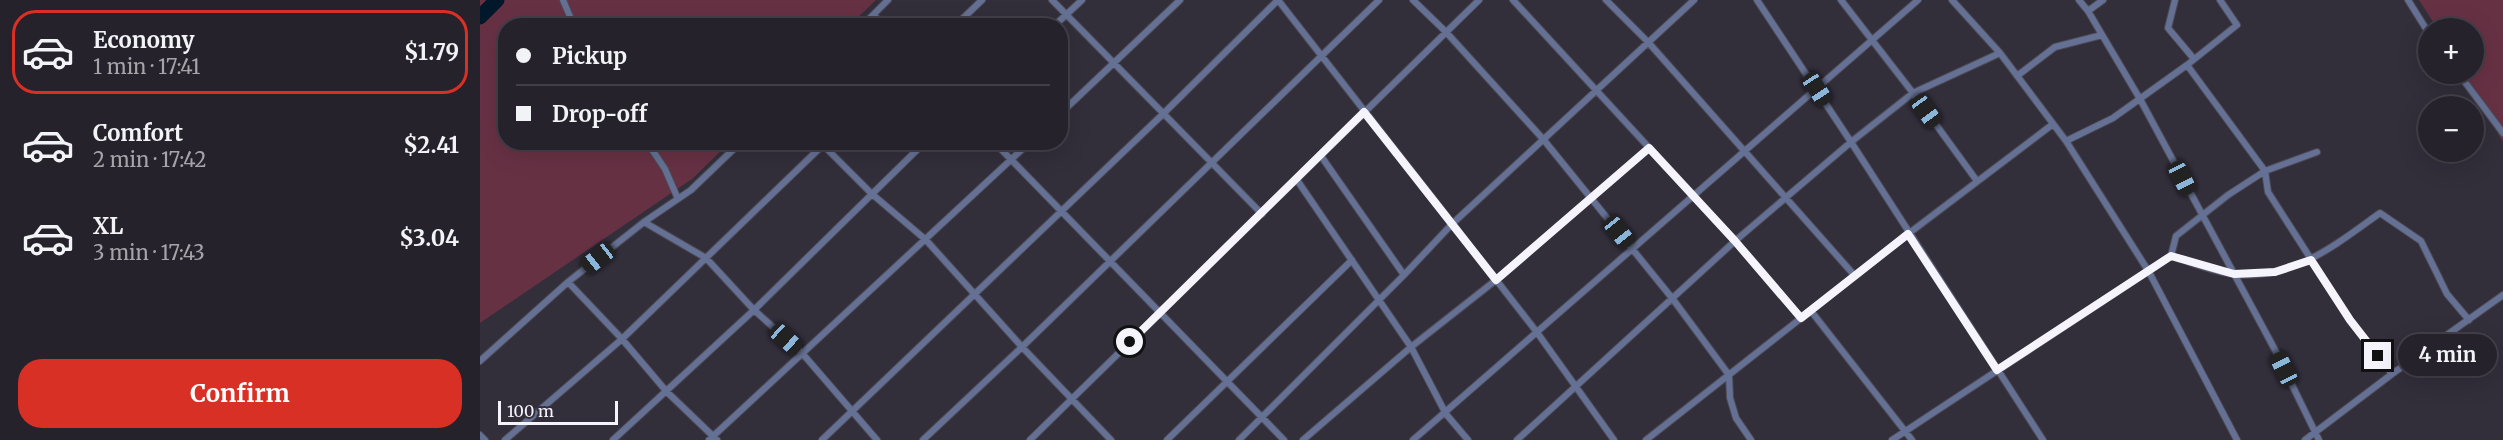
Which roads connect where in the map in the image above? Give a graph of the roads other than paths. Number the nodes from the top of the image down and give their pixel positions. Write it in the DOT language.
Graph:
graph roads {
  1 [pos="563,0"];
  2 [pos="888,0"];
  3 [pos="982,0"];
  4 [pos="1052,0"];
  5 [pos="1082,0"];
  6 [pos="1179,0"];
  7 [pos="1379,0"];
  8 [pos="1413,0"];
  9 [pos="1479,0"];
  10 [pos="1513,0"];
  11 [pos="1606,0"];
  12 [pos="1695,0"];
  13 [pos="1757,0"];
  14 [pos="1841,0"];
  15 [pos="1918,0"];
  16 [pos="1952,0"];
  17 [pos="2079,0"];
  18 [pos="2103,0"];
  19 [pos="2175,0"];
  20 [pos="2220,0"];
  21 [pos="2408,0"];
  22 [pos="2088,11"];
  23 [pos="873,15"];
  24 [pos="1067,15"];
  25 [pos="571,18"];
  26 [pos="870,18"];
  27 [pos="876,18"];
  28 [pos="963,18"];
  29 [pos="1063,18"];
  30 [pos="2419,18"];
  31 [pos="1446,32"];
  32 [pos="2102,35"];
  33 [pos="1872,40"];
  34 [pos="1648,42"];
  35 [pos="2000,53"];
  36 [pos="1320,55"];
  37 [pos="2194,59"];
  38 [pos="1113,63"];
  39 [pos="2187,65"];
  40 [pos="2017,76"];
  41 [pos="2467,84"];
  42 [pos="1817,89"];
  43 [pos="1596,90"];
  44 [pos="1913,93"];
  45 [pos="2140,99"];
  46 [pos="1068,106"];
  47 [pos="1364,112"];
  48 [pos="1163,114"];
  49 [pos="2053,124"];
  50 [pos="2503,133"];
  51 [pos="1543,139"];
  52 [pos="2066,141"];
  53 [pos="1851,142"];
  54 [pos="1649,148"];
  55 [pos="652,150"];
  56 [pos="733,150"];
  57 [pos="818,150"];
  58 [pos="830,150"];
  59 [pos="917,150"];
  60 [pos="1002,150"];
  61 [pos="1022,150"];
  62 [pos="2317,152"];
  63 [pos="1744,153"];
  64 [pos="1321,156"];
  65 [pos="1011,160"];
  66 [pos="1212,163"];
  67 [pos="2265,171"];
  68 [pos="1297,180"];
  69 [pos="1977,181"];
  70 [pos="872,194"];
  71 [pos="1694,196"];
  72 [pos="1590,197"];
  73 [pos="1786,197"];
  74 [pos="678,199"];
  75 [pos="1061,213"];
  76 [pos="1262,214"];
  77 [pos="2202,217"];
  78 [pos="644,222"];
  79 [pos="1452,224"];
  80 [pos="1908,234"];
  81 [pos="926,240"];
  82 [pos="1735,241"];
  83 [pos="1633,249"];
  84 [pos="2171,256"];
  85 [pos="706,258"];
  86 [pos="1352,260"];
  87 [pos="2311,260"];
  88 [pos="1110,263"];
  89 [pos="2149,272"];
  90 [pos="2234,274"];
  91 [pos="1404,275"];
  92 [pos="1855,276"];
  93 [pos="1496,280"];
  94 [pos="568,282"];
  95 [pos="976,294"];
  96 [pos="2503,295"];
  97 [pos="1672,298"];
  98 [pos="1378,299"];
  99 [pos="754,310"];
  100 [pos="1811,311"];
  101 [pos="1159,314"];
  102 [pos="1801,318"];
  103 [pos="2469,320"];
  104 [pos="1536,331"];
  105 [pos="622,339"];
  106 [pos="1022,347"];
  107 [pos="1411,347"];
  108 [pos="802,353"];
  109 [pos="480,361"];
  110 [pos="1997,370"];
  111 [pos="2392,374"];
  112 [pos="1729,375"];
  113 [pos="1226,383"];
  114 [pos="1575,384"];
  115 [pos="667,392"];
  116 [pos="1073,398"];
  117 [pos="852,412"];
  118 [pos="1446,414"];
  119 [pos="1262,417"];
  120 [pos="1905,431"];
  121 [pos="2316,432"];
  122 [pos="480,435"];
  123 [pos="713,438"];
  124 [pos="485,440"];
  125 [pos="505,440"];
  126 [pos="613,440"];
  127 [pos="822,440"];
  128 [pos="877,440"];
  129 [pos="923,440"];
  130 [pos="1030,440"];
  131 [pos="1111,440"];
  132 [pos="1167,440"];
  133 [pos="1239,440"];
  134 [pos="1284,440"];
  135 [pos="1303,440"];
  136 [pos="1413,440"];
  137 [pos="1468,440"];
  138 [pos="1517,440"];
  139 [pos="1614,440"];
  140 [pos="1646,440"];
  141 [pos="1751,440"];
  142 [pos="1892,440"];
  143 [pos="1911,440"];
  144 [pos="2043,440"];
  145 [pos="2237,440"];
  146 [pos="2305,440"];
  147 [pos="2319,440"];
  1 -- 25 [label="street"];
  2 -- 23 [label="street"];
  3 -- 28 [label="street"];
  4 -- 24 [label="street"];
  5 -- 24 [label="street"];
  6 -- 38 [label="street"];
  7 -- 36 [label="street"];
  8 -- 31 [label="street"];
  9 -- 31 [label="street"];
  10 -- 43 [label="street"];
  11 -- 34 [label="street"];
  12 -- 34 [label="street"];
  13 -- 42 [label="street"];
  14 -- 33 [label="street"];
  15 -- 33 [label="street"];
  16 -- 35 [label="street"];
  17 -- 22 [label="street"];
  18 -- 22 [label="street"];
  19 -- 37 [label="street"];
  20 -- 37 [label="street"];
  21 -- 30 [label="street"];
  22 -- 32 [label="street"];
  23 -- 26 [label="street"];
  23 -- 27 [label="street"];
  24 -- 29 [label="street"];
  24 -- 38 [label="street"];
  31 -- 47 [label="street"];
  31 -- 51 [label="street"];
  32 -- 40 [label="street"];
  32 -- 45 [label="street"];
  33 -- 42 [label="street"];
  33 -- 44 [label="street"];
  34 -- 43 [label="street"];
  34 -- 63 [label="street"];
  35 -- 40 [label="street"];
  35 -- 44 [label="street"];
  36 -- 47 [label="street"];
  36 -- 48 [label="street"];
  36 -- 66 [label="street"];
  37 -- 39 [label="street"];
  38 -- 46 [label="street"];
  38 -- 48 [label="street"];
  39 -- 45 [label="street"];
  39 -- 67 [label="street"];
  40 -- 49 [label="street"];
  41 -- 50 [label="street"];
  42 -- 53 [label="street"];
  42 -- 63 [label="street"];
  43 -- 51 [label="street"];
  43 -- 54 [label="street"];
  44 -- 53 [label="street"];
  44 -- 69 [label="street"];
  45 -- 52 [label="street"];
  45 -- 77 [label="street"];
  47 -- 64 [label="street"];
  47 -- 79 [label="street"];
  48 -- 66 [label="street"];
  48 -- 75 [label="street"];
  49 -- 52 [label="street"];
  49 -- 69 [label="street"];
  51 -- 72 [label="street"];
  51 -- 79 [label="street"];
  52 -- 89 [label="street"];
  53 -- 73 [label="street"];
  53 -- 80 [label="street"];
  54 -- 71 [label="street"];
  54 -- 72 [label="street"];
  55 -- 74 [label="street"];
  56 -- 74 [label="street"];
  57 -- 85 [label="street"];
  58 -- 70 [label="street"];
  59 -- 70 [label="street"];
  60 -- 65 [label="street"];
  61 -- 65 [label="street"];
  62 -- 67 [label="street"];
  63 -- 71 [label="street"];
  63 -- 73 [label="street"];
  64 -- 68 [label="street"];
  64 -- 91 [label="street"];
  65 -- 75 [label="street"];
  65 -- 81 [label="street"];
  66 -- 76 [label="street"];
  66 -- 88 [label="street"];
  67 -- 77 [label="street"];
  67 -- 87 [label="street"];
  68 -- 76 [label="street"];
  68 -- 86 [label="street"];
  69 -- 80 [label="street"];
  70 -- 81 [label="street"];
  70 -- 99 [label="street"];
  71 -- 82 [label="street"];
  71 -- 83 [label="street"];
  72 -- 83 [label="street"];
  72 -- 93 [label="street"];
  73 -- 82 [label="street"];
  73 -- 92 [label="street"];
  74 -- 78 [label="street"];
  75 -- 88 [label="street"];
  75 -- 95 [label="street"];
  76 -- 101 [label="street"];
  77 -- 84 [label="street"];
  77 -- 90 [label="street"];
  78 -- 85 [label="street"];
  78 -- 94 [label="street"];
  79 -- 91 [label="street"];
  79 -- 93 [label="street"];
  80 -- 92 [label="street"];
  80 -- 110 [label="street"];
  81 -- 95 [label="street"];
  81 -- 108 [label="street"];
  82 -- 97 [label="street"];
  82 -- 102 [label="street"];
  83 -- 97 [label="street"];
  83 -- 104 [label="street"];
  84 -- 89 [label="street"];
  84 -- 90 [label="street"];
  85 -- 99 [label="street"];
  85 -- 105 [label="street"];
  86 -- 98 [label="street"];
  86 -- 113 [label="street"];
  87 -- 90 [label="street"];
  87 -- 103 [label="street"];
  87 -- 111 [label="street"];
  88 -- 101 [label="street"];
  88 -- 106 [label="street"];
  89 -- 110 [label="street"];
  89 -- 145 [label="street"];
  90 -- 121 [label="street"];
  91 -- 98 [label="street"];
  92 -- 100 [label="street"];
  93 -- 104 [label="street"];
  93 -- 107 [label="street"];
  94 -- 105 [label="street"];
  94 -- 109 [label="street"];
  95 -- 106 [label="street"];
  95 -- 117 [label="street"];
  96 -- 103 [label="street"];
  97 -- 112 [label="street"];
  97 -- 114 [label="street"];
  98 -- 107 [label="street"];
  98 -- 119 [label="street"];
  99 -- 108 [label="street"];
  99 -- 115 [label="street"];
  100 -- 102 [label="street"];
  100 -- 120 [label="street"];
  101 -- 113 [label="street"];
  101 -- 116 [label="street"];
  102 -- 112 [label="street"];
  103 -- 111 [label="street"];
  104 -- 114 [label="street"];
  104 -- 118 [label="street"];
  105 -- 115 [label="street"];
  105 -- 125 [label="street"];
  106 -- 116 [label="street"];
  106 -- 129 [label="street"];
  107 -- 118 [label="street"];
  107 -- 135 [label="street"];
  108 -- 117 [label="street"];
  108 -- 123 [label="street"];
  110 -- 120 [label="street"];
  110 -- 144 [label="street"];
  111 -- 121 [label="street"];
  112 -- 140 [label="street"];
  112 -- 141 [label="street"];
  113 -- 119 [label="street"];
  113 -- 132 [label="street"];
  114 -- 138 [label="street"];
  114 -- 139 [label="street"];
  115 -- 123 [label="street"];
  115 -- 126 [label="street"];
  116 -- 130 [label="street"];
  116 -- 131 [label="street"];
  117 -- 127 [label="street"];
  117 -- 128 [label="street"];
  118 -- 136 [label="street"];
  118 -- 137 [label="street"];
  119 -- 133 [label="street"];
  119 -- 134 [label="street"];
  120 -- 142 [label="street"];
  120 -- 143 [label="street"];
  121 -- 146 [label="street"];
  121 -- 147 [label="street"];
  122 -- 124 [label="street"];
}
